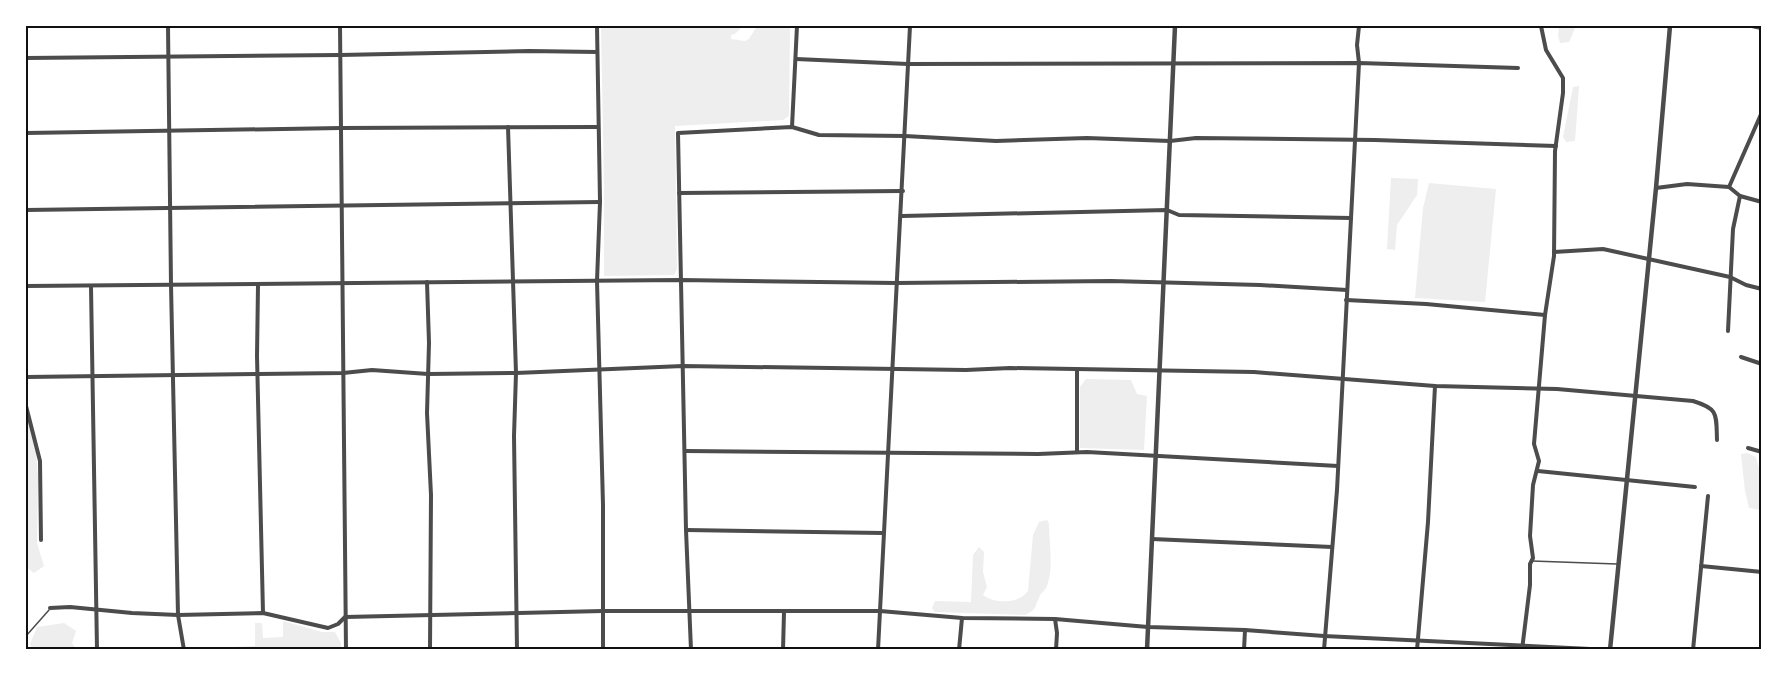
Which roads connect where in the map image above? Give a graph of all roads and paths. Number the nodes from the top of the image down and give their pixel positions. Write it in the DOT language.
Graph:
graph roads {
  1 [pos="168,26"];
  2 [pos="340,26"];
  3 [pos="597,26"];
  4 [pos="797,26"];
  5 [pos="910,26"];
  6 [pos="1175,26"];
  7 [pos="1359,26"];
  8 [pos="1541,26"];
  9 [pos="1670,26"];
  10 [pos="1753,26"];
  11 [pos="1761,28"];
  12 [pos="597,52"];
  13 [pos="340,56"];
  14 [pos="26,58"];
  15 [pos="169,58"];
  16 [pos="796,59"];
  17 [pos="1359,63"];
  18 [pos="908,64"];
  19 [pos="1174,64"];
  20 [pos="1518,68"];
  21 [pos="1761,112"];
  22 [pos="597,127"];
  23 [pos="341,128"];
  24 [pos="508,128"];
  25 [pos="792,128"];
  26 [pos="170,132"];
  27 [pos="26,134"];
  28 [pos="905,136"];
  29 [pos="1170,141"];
  30 [pos="1354,141"];
  31 [pos="1556,146"];
  32 [pos="1729,187"];
  33 [pos="1656,188"];
  34 [pos="903,191"];
  35 [pos="680,193"];
  36 [pos="1740,196"];
  37 [pos="600,202"];
  38 [pos="1761,202"];
  39 [pos="512,203"];
  40 [pos="342,207"];
  41 [pos="171,208"];
  42 [pos="26,210"];
  43 [pos="1167,210"];
  44 [pos="902,216"];
  45 [pos="1351,218"];
  46 [pos="1554,252"];
  47 [pos="1649,258"];
  48 [pos="1730,277"];
  49 [pos="681,280"];
  50 [pos="512,281"];
  51 [pos="597,281"];
  52 [pos="1164,281"];
  53 [pos="427,282"];
  54 [pos="896,282"];
  55 [pos="342,284"];
  56 [pos="171,285"];
  57 [pos="258,285"];
  58 [pos="26,286"];
  59 [pos="91,287"];
  60 [pos="1761,289"];
  61 [pos="1347,290"];
  62 [pos="1346,300"];
  63 [pos="1545,315"];
  64 [pos="1728,331"];
  65 [pos="1741,357"];
  66 [pos="1761,364"];
  67 [pos="683,366"];
  68 [pos="891,368"];
  69 [pos="1077,369"];
  70 [pos="598,371"];
  71 [pos="1160,371"];
  72 [pos="343,373"];
  73 [pos="516,373"];
  74 [pos="258,374"];
  75 [pos="428,374"];
  76 [pos="174,375"];
  77 [pos="93,376"];
  78 [pos="26,377"];
  79 [pos="1341,379"];
  80 [pos="1435,386"];
  81 [pos="1539,389"];
  82 [pos="1635,396"];
  83 [pos="26,405"];
  84 [pos="1717,440"];
  85 [pos="1748,448"];
  86 [pos="685,451"];
  87 [pos="1077,452"];
  88 [pos="1761,452"];
  89 [pos="887,454"];
  90 [pos="1156,454"];
  91 [pos="1338,466"];
  92 [pos="1538,471"];
  93 [pos="1627,480"];
  94 [pos="1695,487"];
  95 [pos="1708,496"];
  96 [pos="686,530"];
  97 [pos="883,533"];
  98 [pos="41,540"];
  99 [pos="1152,540"];
  100 [pos="1332,547"];
  101 [pos="1531,561"];
  102 [pos="1619,565"];
  103 [pos="1701,566"];
  104 [pos="1761,572"];
  105 [pos="50,608"];
  106 [pos="96,610"];
  107 [pos="603,611"];
  108 [pos="690,611"];
  109 [pos="880,611"];
  110 [pos="517,612"];
  111 [pos="784,612"];
  112 [pos="263,614"];
  113 [pos="178,615"];
  114 [pos="430,615"];
  115 [pos="345,617"];
  116 [pos="962,618"];
  117 [pos="1055,619"];
  118 [pos="1149,627"];
  119 [pos="1245,630"];
  120 [pos="26,636"];
  121 [pos="1324,636"];
  122 [pos="1418,641"];
  123 [pos="1522,648"];
  124 [pos="98,650"];
  125 [pos="184,650"];
  126 [pos="346,650"];
  127 [pos="430,650"];
  128 [pos="517,650"];
  129 [pos="603,650"];
  130 [pos="691,650"];
  131 [pos="783,650"];
  132 [pos="878,650"];
  133 [pos="959,650"];
  134 [pos="1056,650"];
  135 [pos="1148,650"];
  136 [pos="1244,650"];
  137 [pos="1324,650"];
  138 [pos="1417,650"];
  139 [pos="1611,650"];
  140 [pos="1694,650"];
  1 -- 15 [label="street"];
  2 -- 13 [label="street"];
  3 -- 12 [label="street"];
  4 -- 16 [label="street"];
  5 -- 18 [label="street"];
  6 -- 19 [label="street"];
  7 -- 17 [label="street"];
  8 -- 31 [label="street"];
  9 -- 33 [label="street"];
  10 -- 11 [label="street"];
  12 -- 13 [label="street"];
  12 -- 22 [label="street"];
  13 -- 15 [label="street"];
  13 -- 23 [label="street"];
  14 -- 15 [label="street"];
  15 -- 26 [label="street"];
  16 -- 18 [label="street"];
  16 -- 25 [label="street"];
  17 -- 19 [label="street"];
  17 -- 20 [label="street"];
  17 -- 30 [label="street"];
  18 -- 19 [label="street"];
  18 -- 28 [label="street"];
  19 -- 29 [label="street"];
  21 -- 32 [label="street"];
  22 -- 24 [label="street"];
  22 -- 37 [label="street"];
  23 -- 24 [label="street"];
  23 -- 26 [label="street"];
  23 -- 40 [label="street"];
  24 -- 39 [label="street"];
  25 -- 28 [label="street"];
  25 -- 35 [label="street"];
  26 -- 27 [label="street"];
  26 -- 41 [label="street"];
  28 -- 29 [label="street"];
  28 -- 34 [label="street"];
  29 -- 30 [label="street"];
  29 -- 43 [label="street"];
  30 -- 31 [label="street"];
  30 -- 45 [label="street"];
  31 -- 46 [label="street"];
  32 -- 33 [label="street"];
  32 -- 36 [label="street"];
  33 -- 47 [label="street"];
  34 -- 35 [label="street"];
  34 -- 44 [label="street"];
  35 -- 49 [label="street"];
  36 -- 38 [label="street"];
  36 -- 48 [label="street"];
  37 -- 39 [label="street"];
  37 -- 51 [label="street"];
  39 -- 40 [label="street"];
  39 -- 50 [label="street"];
  40 -- 41 [label="street"];
  40 -- 55 [label="street"];
  41 -- 42 [label="street"];
  41 -- 56 [label="street"];
  43 -- 44 [label="street"];
  43 -- 45 [label="street"];
  43 -- 52 [label="street"];
  44 -- 54 [label="street"];
  45 -- 61 [label="street"];
  46 -- 47 [label="street"];
  46 -- 63 [label="street"];
  47 -- 48 [label="street"];
  47 -- 82 [label="street"];
  48 -- 60 [label="street"];
  48 -- 64 [label="street"];
  49 -- 51 [label="street"];
  49 -- 54 [label="street"];
  49 -- 67 [label="street"];
  50 -- 51 [label="street"];
  50 -- 53 [label="street"];
  50 -- 73 [label="street"];
  51 -- 70 [label="street"];
  52 -- 54 [label="street"];
  52 -- 61 [label="street"];
  52 -- 71 [label="street"];
  53 -- 55 [label="street"];
  53 -- 75 [label="street"];
  54 -- 68 [label="street"];
  55 -- 57 [label="street"];
  55 -- 72 [label="street"];
  56 -- 57 [label="street"];
  56 -- 59 [label="street"];
  56 -- 76 [label="street"];
  57 -- 74 [label="street"];
  58 -- 59 [label="street"];
  59 -- 77 [label="street"];
  61 -- 62 [label="street"];
  62 -- 63 [label="street"];
  62 -- 79 [label="street"];
  63 -- 81 [label="street"];
  65 -- 66 [label="street"];
  67 -- 68 [label="street"];
  67 -- 70 [label="street"];
  67 -- 86 [label="street"];
  68 -- 69 [label="street"];
  68 -- 89 [label="street"];
  69 -- 71 [label="street"];
  69 -- 87 [label="street"];
  70 -- 73 [label="street"];
  70 -- 107 [label="street"];
  71 -- 79 [label="street"];
  71 -- 90 [label="street"];
  72 -- 74 [label="street"];
  72 -- 75 [label="street"];
  72 -- 115 [label="street"];
  73 -- 75 [label="street"];
  73 -- 110 [label="street"];
  74 -- 76 [label="street"];
  74 -- 112 [label="street"];
  75 -- 114 [label="street"];
  76 -- 77 [label="street"];
  76 -- 113 [label="street"];
  77 -- 78 [label="street"];
  77 -- 106 [label="street"];
  79 -- 80 [label="street"];
  79 -- 91 [label="street"];
  80 -- 81 [label="street"];
  80 -- 122 [label="street"];
  81 -- 82 [label="street"];
  81 -- 92 [label="street"];
  82 -- 84 [label="street"];
  82 -- 93 [label="street"];
  83 -- 98 [label="street"];
  85 -- 88 [label="street"];
  86 -- 89 [label="street"];
  86 -- 96 [label="street"];
  87 -- 89 [label="street"];
  87 -- 90 [label="street"];
  89 -- 97 [label="street"];
  90 -- 91 [label="street"];
  90 -- 99 [label="street"];
  91 -- 100 [label="street"];
  92 -- 93 [label="street"];
  92 -- 101 [label="street"];
  93 -- 94 [label="street"];
  93 -- 102 [label="street"];
  95 -- 103 [label="street"];
  96 -- 97 [label="street"];
  96 -- 108 [label="street"];
  97 -- 109 [label="street"];
  99 -- 100 [label="street"];
  99 -- 118 [label="street"];
  100 -- 121 [label="street"];
  101 -- 102 [label="lane"];
  101 -- 123 [label="street"];
  102 -- 139 [label="street"];
  103 -- 104 [label="street"];
  103 -- 140 [label="street"];
  105 -- 106 [label="street"];
  105 -- 120 [label="lane"];
  106 -- 113 [label="street"];
  106 -- 124 [label="street"];
  107 -- 108 [label="street"];
  107 -- 110 [label="street"];
  107 -- 129 [label="street"];
  108 -- 111 [label="street"];
  108 -- 130 [label="street"];
  109 -- 111 [label="street"];
  109 -- 116 [label="street"];
  109 -- 132 [label="street"];
  110 -- 114 [label="street"];
  110 -- 128 [label="street"];
  111 -- 131 [label="street"];
  112 -- 113 [label="street"];
  112 -- 115 [label="street"];
  113 -- 125 [label="street"];
  114 -- 115 [label="street"];
  114 -- 127 [label="street"];
  115 -- 126 [label="street"];
  116 -- 117 [label="street"];
  116 -- 133 [label="street"];
  117 -- 118 [label="street"];
  117 -- 134 [label="street"];
  118 -- 119 [label="street"];
  118 -- 135 [label="street"];
  119 -- 121 [label="street"];
  119 -- 136 [label="street"];
  121 -- 122 [label="street"];
  121 -- 137 [label="street"];
  122 -- 123 [label="street"];
  122 -- 138 [label="street"];
  123 -- 139 [label="street"];
}
